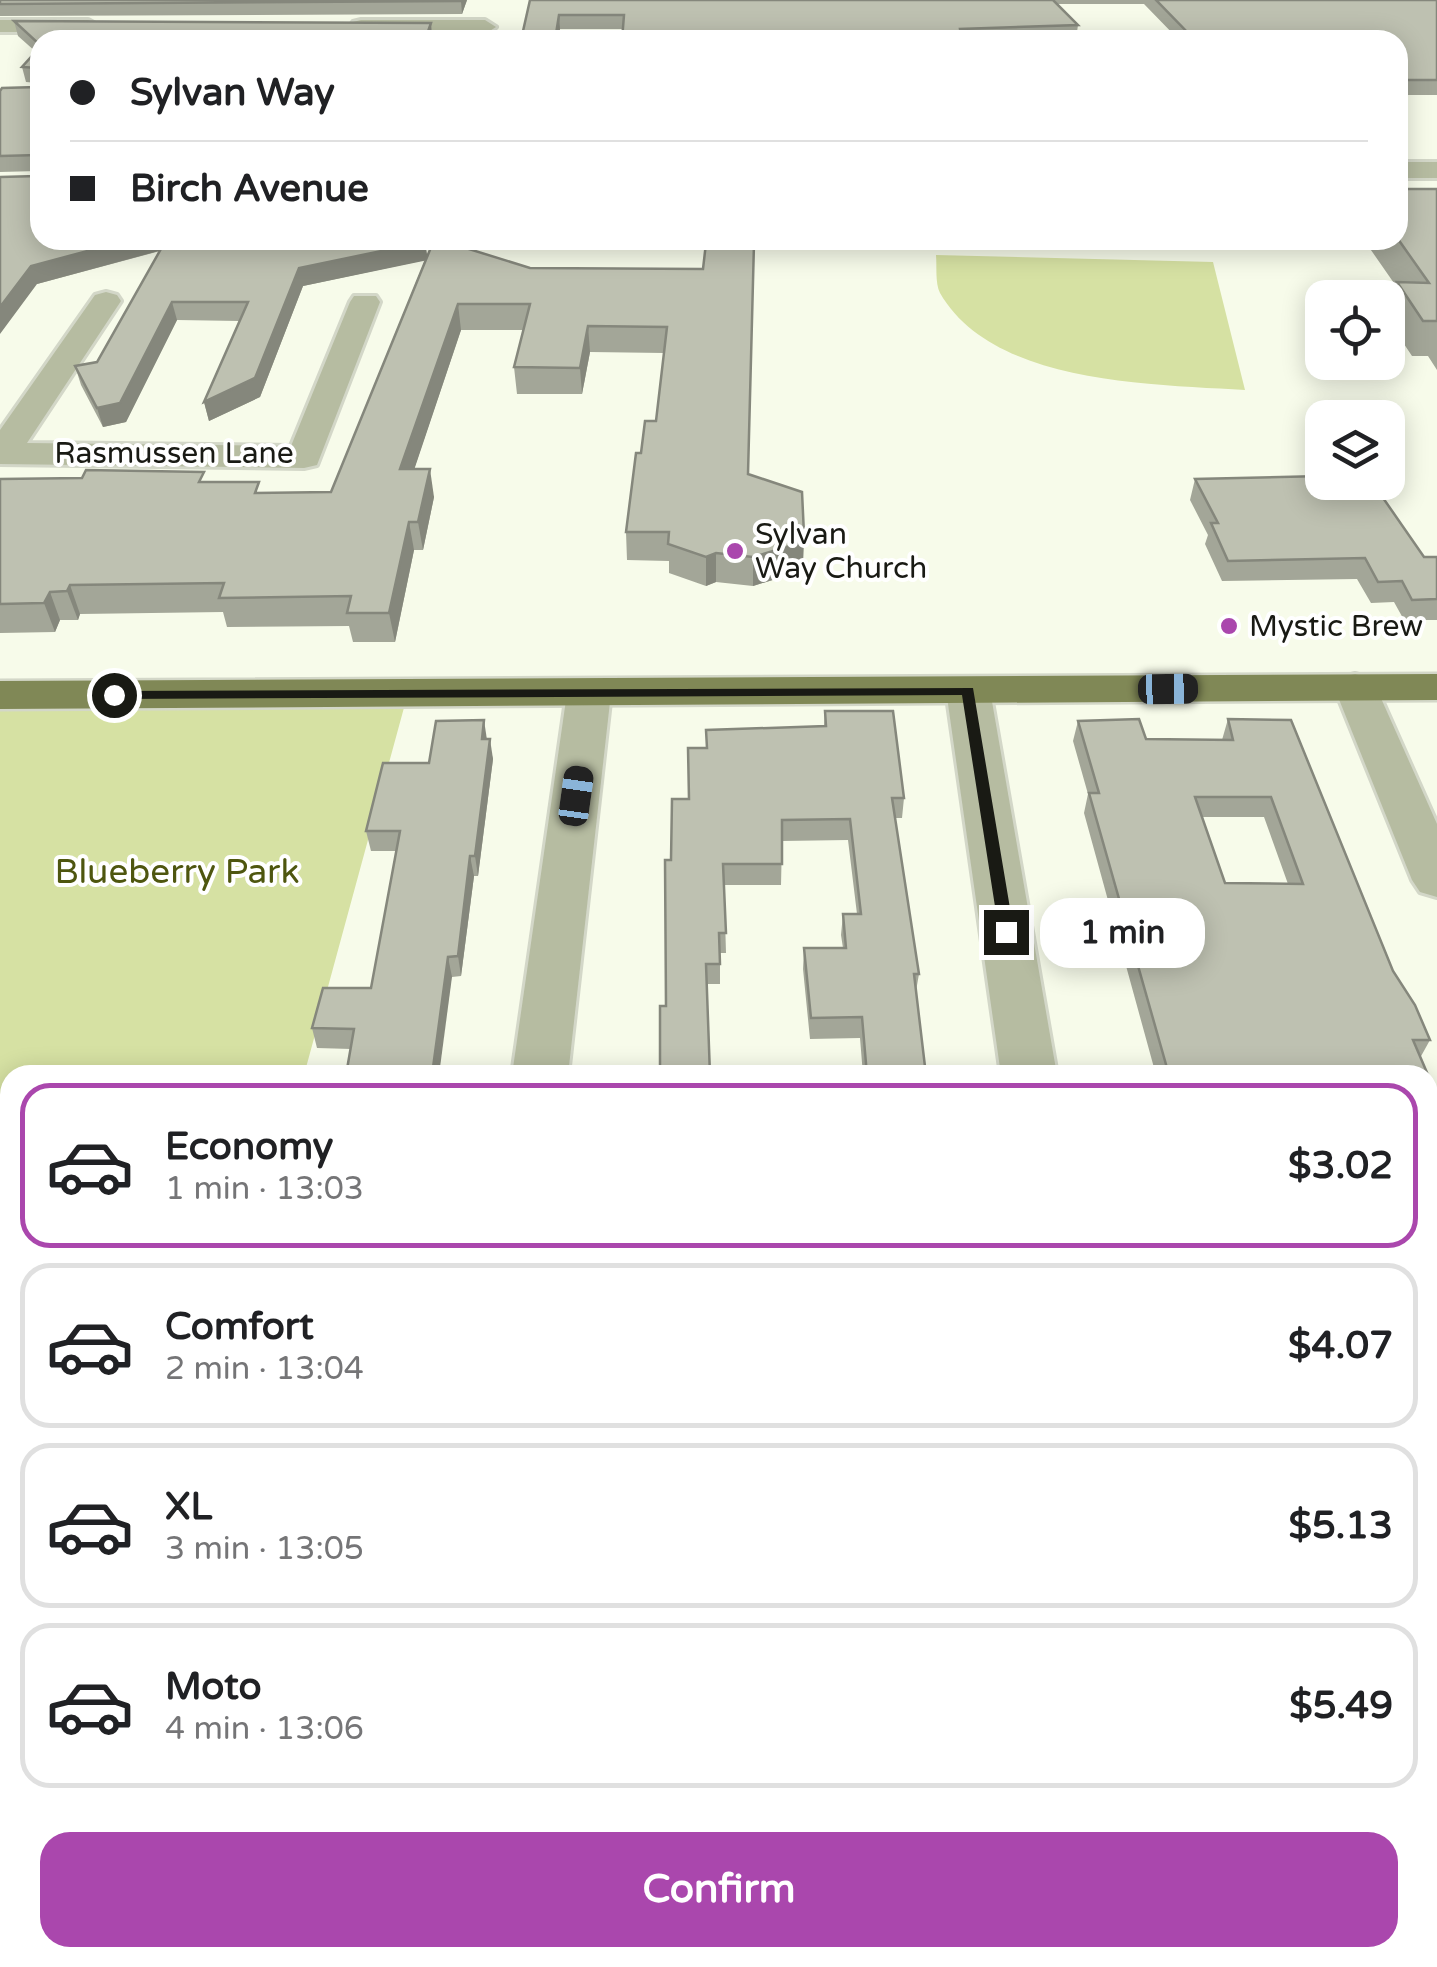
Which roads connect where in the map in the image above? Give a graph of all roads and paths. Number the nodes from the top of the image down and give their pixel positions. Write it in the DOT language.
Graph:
graph roads {
  1 [pos="497,4"];
  2 [pos="0,26"];
  3 [pos="116,26"];
  4 [pos="330,27"];
  5 [pos="395,30"];
  6 [pos="484,30"];
  7 [pos="1408,170"];
  8 [pos="1437,170"];
  9 [pos="106,301"];
  10 [pos="364,302"];
  11 [pos="1,453"];
  12 [pos="1355,687"];
  13 [pos="1437,687"];
  14 [pos="968,690"];
  15 [pos="589,693"];
  16 [pos="0,695"];
  17 [pos="1437,880"];
  18 [pos="541,1065"];
  19 [pos="1026,1065"];
  1 -- 6 [label="street"];
  2 -- 3 [label="street"];
  4 -- 5 [label="street"];
  7 -- 8 [label="street"];
  9 -- 11 [label="street"];
  10 -- 11 [label="street, Rasmussen Lane"];
  12 -- 13 [label="main road"];
  12 -- 14 [label="main road"];
  12 -- 17 [label="street"];
  14 -- 15 [label="main road"];
  14 -- 19 [label="street"];
  15 -- 16 [label="main road"];
  15 -- 18 [label="street"];
}
